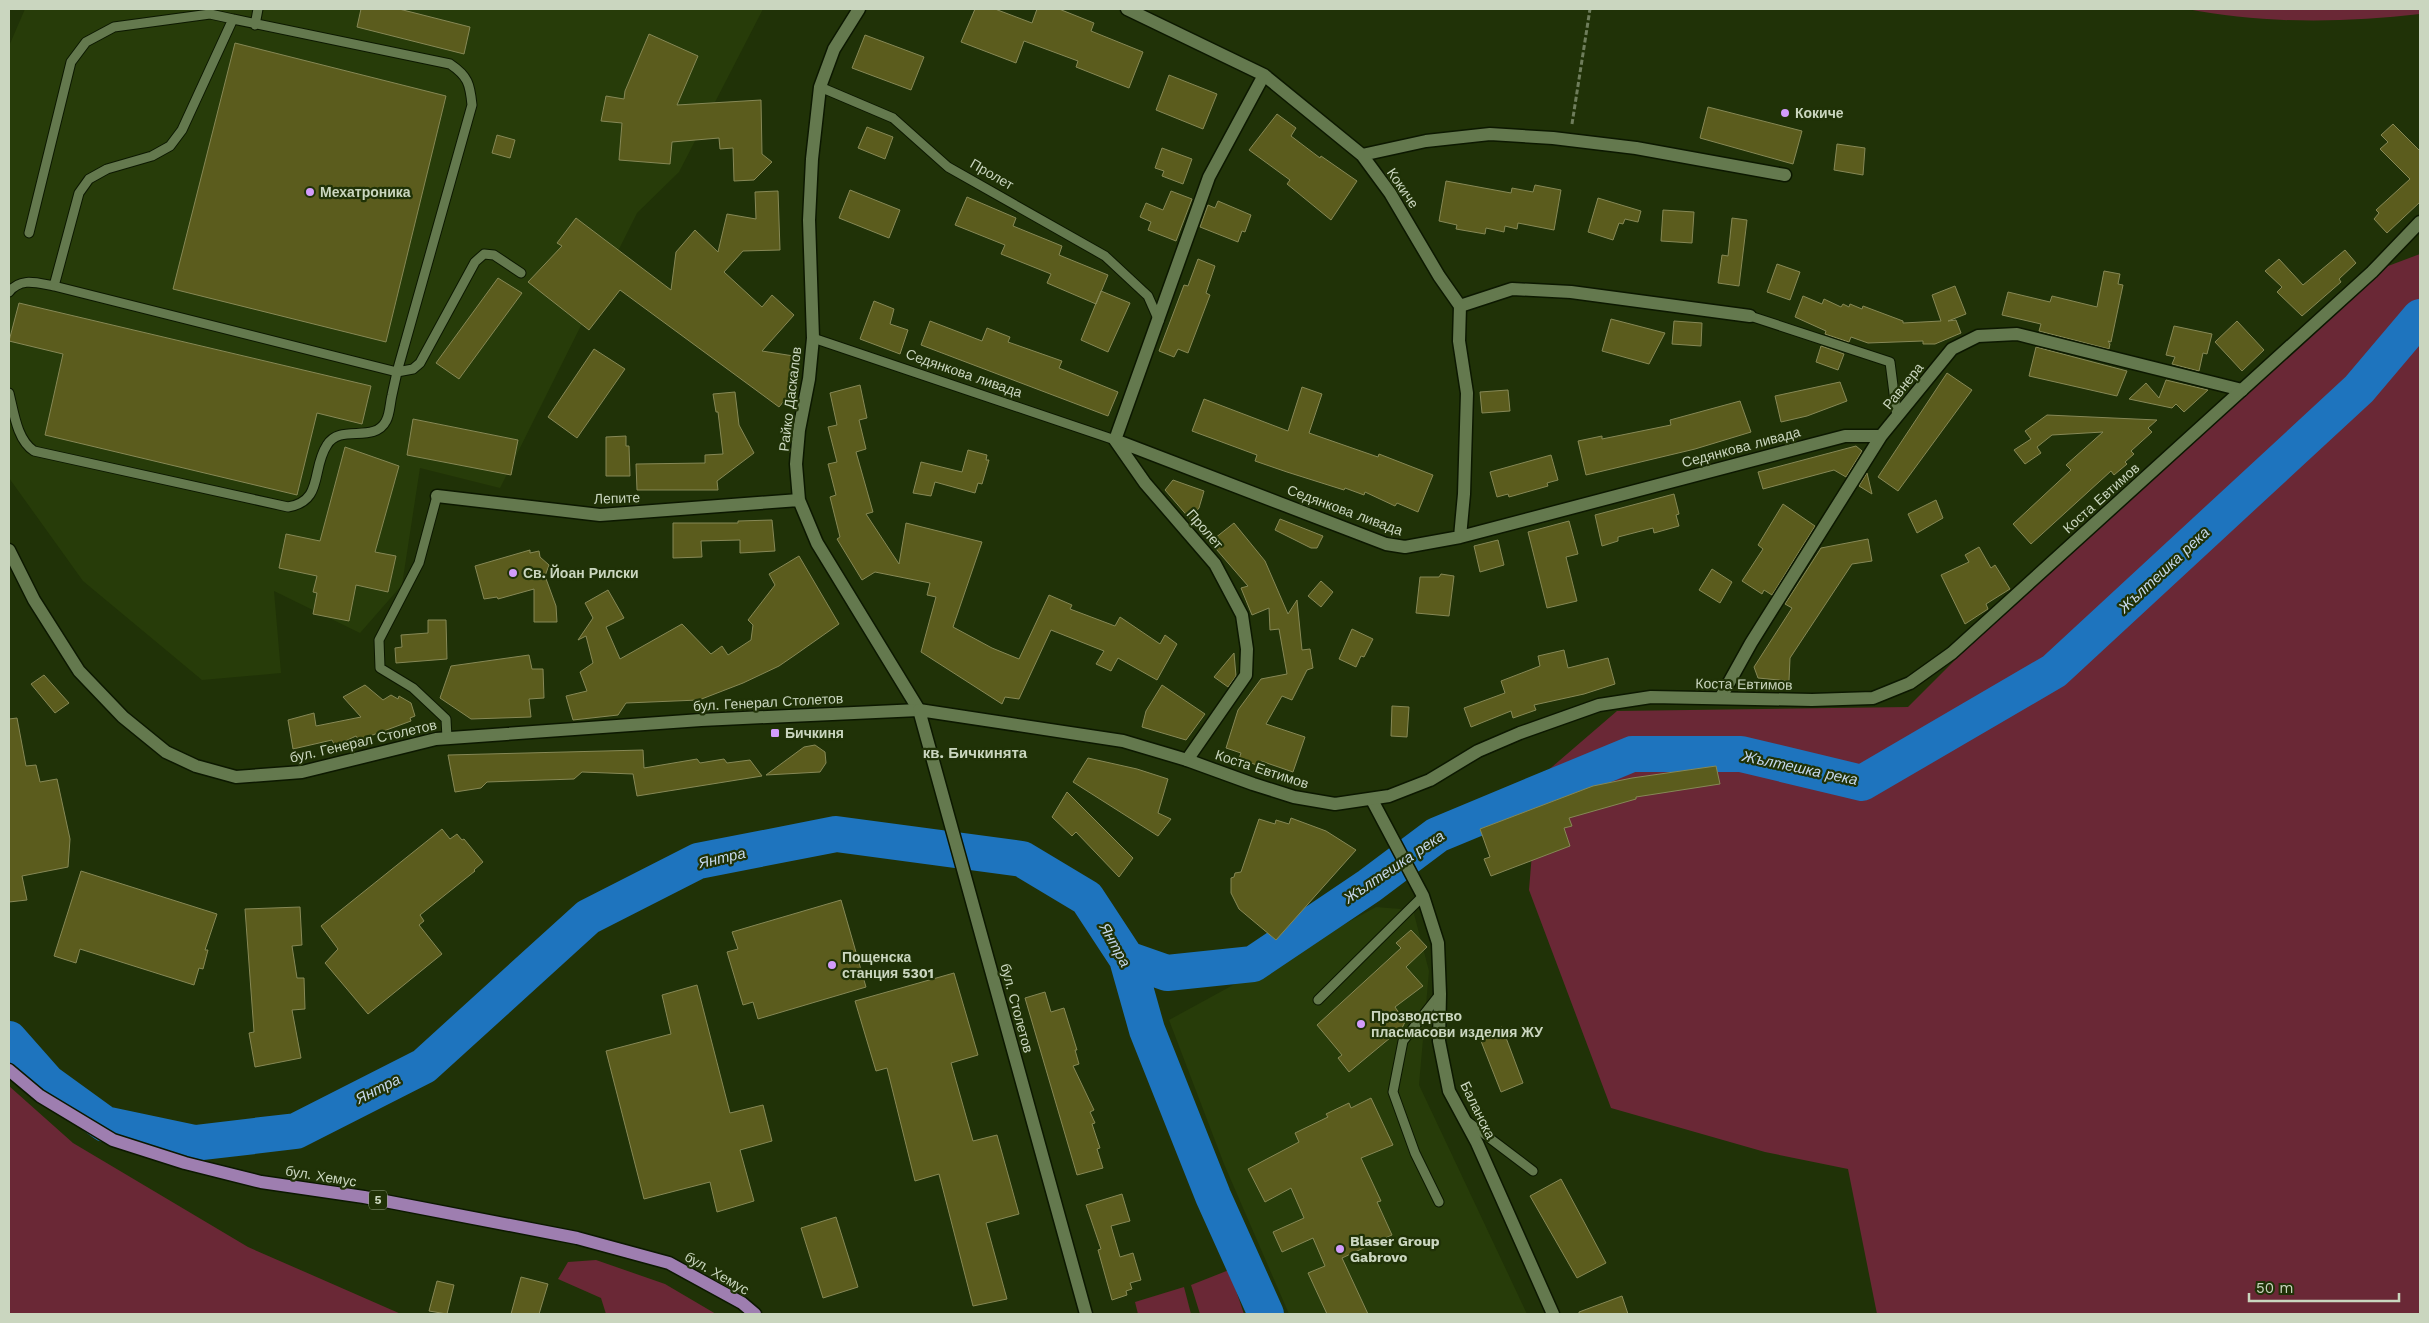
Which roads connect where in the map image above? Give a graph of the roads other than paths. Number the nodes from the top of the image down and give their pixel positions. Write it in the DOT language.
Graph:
graph roads {
  1 [pos="258,9"];
  2 [pos="859,9"];
  3 [pos="1127,9"];
  4 [pos="233,19"];
  5 [pos="255,25"];
  6 [pos="1264,75"];
  7 [pos="820,87"];
  8 [pos="1362,155"];
  9 [pos="1785,175"];
  10 [pos="2420,222"];
  11 [pos="29,233"];
  12 [pos="521,273"];
  13 [pos="54,286"];
  14 [pos="9,292"];
  15 [pos="1460,306"];
  16 [pos="1750,316"];
  17 [pos="1159,321"];
  18 [pos="813,338"];
  19 [pos="397,372"];
  20 [pos="2242,390"];
  21 [pos="9,393"];
  22 [pos="1897,417"];
  23 [pos="1881,436"];
  24 [pos="1115,440"];
  25 [pos="437,496"];
  26 [pos="798,500"];
  27 [pos="1460,537"];
  28 [pos="9,550"];
  29 [pos="1721,697"];
  30 [pos="919,710"];
  31 [pos="447,738"];
  32 [pos="1187,760"];
  33 [pos="1372,800"];
  34 [pos="1423,896"];
  35 [pos="1440,994"];
  36 [pos="1318,1000"];
  37 [pos="9,1070"];
  38 [pos="1465,1120"];
  39 [pos="1533,1171"];
  40 [pos="1439,1202"];
  41 [pos="755,1314"];
  42 [pos="1086,1314"];
  43 [pos="1553,1314"];
  1 -- 5 [label="lane"];
  2 -- 7 [label="street, Райко Даскалов"];
  3 -- 6 [label="street"];
  4 -- 5 [label="lane"];
  4 -- 11 [label="lane"];
  4 -- 13 [label="lane"];
  5 -- 19 [label="lane"];
  6 -- 8 [label="street"];
  6 -- 17 [label="street"];
  7 -- 17 [label="lane, Пролет"];
  7 -- 18 [label="street, Райко Даскалов"];
  8 -- 9 [label="street, Кокиче"];
  8 -- 15 [label="street, Кокиче"];
  10 -- 20 [label="street, Коста Евтимов"];
  12 -- 19 [label="lane"];
  13 -- 14 [label="lane"];
  13 -- 19 [label="lane"];
  15 -- 16 [label="street"];
  15 -- 27 [label="street"];
  16 -- 22 [label="lane"];
  17 -- 24 [label="street"];
  18 -- 24 [label="lane, Седянкова ливада"];
  18 -- 26 [label="street, Райко Даскалов"];
  19 -- 21 [label="lane"];
  20 -- 22 [label="street, Равнера"];
  20 -- 29 [label="street, Коста Евтимов"];
  22 -- 23 [label="street, Равнера"];
  23 -- 27 [label="street, Седянкова ливада"];
  23 -- 29 [label="street, Равнера"];
  24 -- 27 [label="street, Седянкова ливада"];
  24 -- 32 [label="street, Пролет"];
  25 -- 26 [label="street, Лепите"];
  25 -- 31 [label="lane"];
  26 -- 30 [label="street, Райко Даскалов"];
  28 -- 31 [label="street, бул. Генерал Столетов"];
  29 -- 33 [label="street, Коста Евтимов"];
  30 -- 31 [label="street, бул. Генерал Столетов"];
  30 -- 32 [label="street, Коста Евтимов"];
  30 -- 42 [label="street, бул. Столетов"];
  32 -- 33 [label="street, Коста Евтимов"];
  33 -- 34 [label="street, Баланска"];
  34 -- 35 [label="street, Баланска"];
  34 -- 36 [label="lane"];
  35 -- 38 [label="street, Баланска"];
  35 -- 40 [label="lane"];
  37 -- 41 [label="main road, бул. Хемус / 5"];
  38 -- 39 [label="lane"];
  38 -- 43 [label="street, Баланска"];
}
